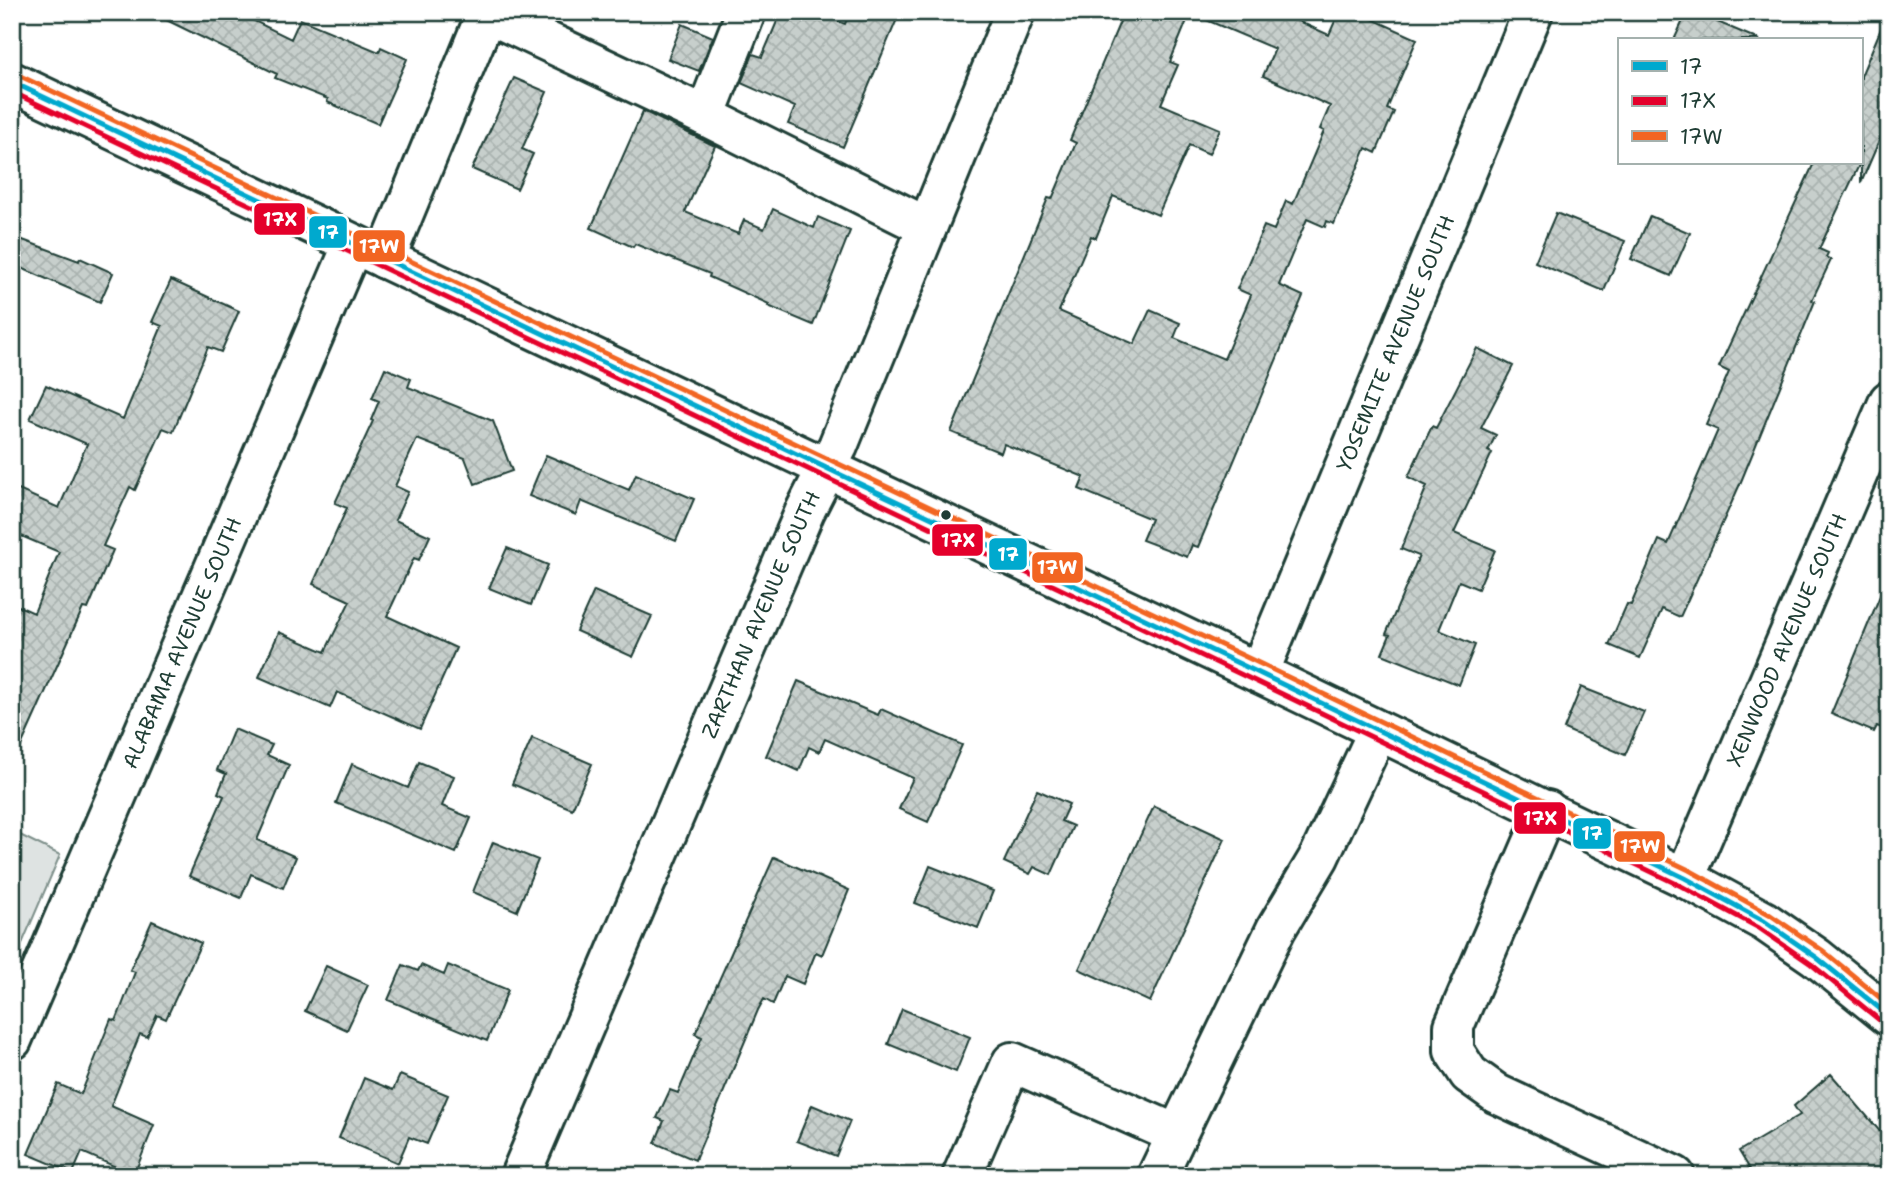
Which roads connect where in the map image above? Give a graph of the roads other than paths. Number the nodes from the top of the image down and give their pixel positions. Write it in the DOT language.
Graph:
graph roads {
  1 [pos="746,12"];
  2 [pos="1015,12"];
  3 [pos="1533,12"];
  4 [pos="487,13"];
  5 [pos="12,82"];
  6 [pos="705,116"];
  7 [pos="927,227"];
  8 [pos="369,251"];
  9 [pos="1889,401"];
  10 [pos="828,469"];
  11 [pos="1259,673"];
  12 [pos="1378,730"];
  13 [pos="1547,810"];
  14 [pos="1685,878"];
  15 [pos="1889,1016"];
  16 [pos="12,1040"];
  17 [pos="1176,1134"];
  18 [pos="520,1176"];
  19 [pos="962,1176"];
  20 [pos="1157,1176"];
  21 [pos="1675,1176"];
  1 -- 6 [label="street"];
  2 -- 7 [label="street, ZARTHAN AVENUE SOUTH"];
  3 -- 11 [label="street, YOSEMITE AVENUE SOUTH"];
  4 -- 6 [label="street"];
  4 -- 8 [label="street, ALABAMA AVENUE SOUTH"];
  5 -- 8 [label="street"];
  6 -- 7 [label="street"];
  7 -- 10 [label="street, ZARTHAN AVENUE SOUTH"];
  8 -- 10 [label="street"];
  8 -- 16 [label="street, ALABAMA AVENUE SOUTH"];
  9 -- 14 [label="street, XENWOOD AVENUE SOUTH"];
  10 -- 11 [label="street"];
  10 -- 18 [label="street, ZARTHAN AVENUE SOUTH"];
  11 -- 12 [label="street"];
  12 -- 13 [label="street"];
  12 -- 17 [label="street"];
  13 -- 14 [label="street"];
  13 -- 21 [label="street"];
  14 -- 15 [label="street"];
  17 -- 19 [label="street"];
  17 -- 20 [label="street"];
}
